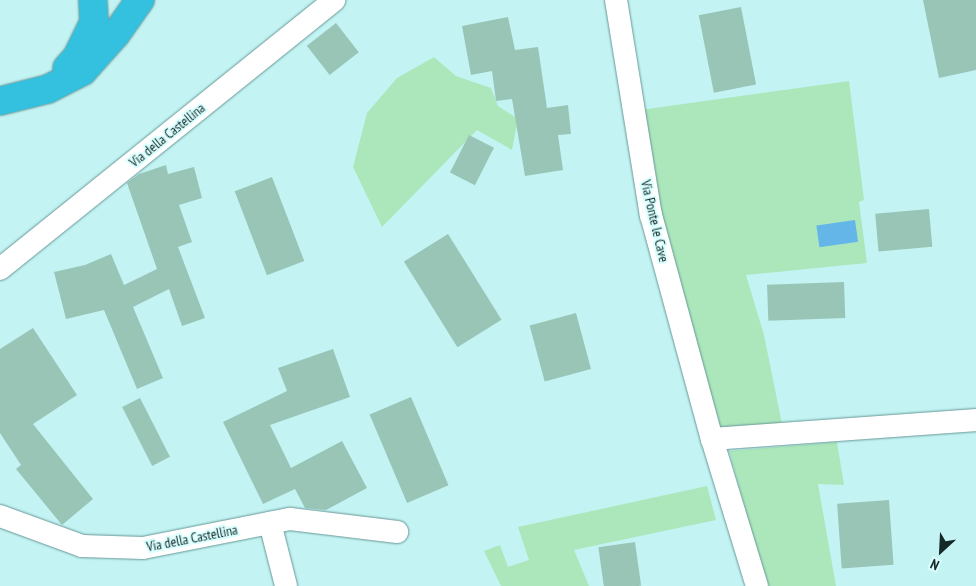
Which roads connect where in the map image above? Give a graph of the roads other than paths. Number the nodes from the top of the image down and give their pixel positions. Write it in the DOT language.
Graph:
graph roads {
  1 [pos="93,0"];
  2 [pos="140,0"];
  3 [pos="334,0"];
  4 [pos="616,0"];
  5 [pos="48,89"];
  6 [pos="0,101"];
  7 [pos="0,269"];
  8 [pos="976,420"];
  9 [pos="712,439"];
  10 [pos="0,516"];
  11 [pos="270,523"];
  12 [pos="397,532"];
  13 [pos="286,586"];
  14 [pos="757,586"];
  1 -- 5 [label="highway"];
  2 -- 5 [label="highway"];
  3 -- 7 [label="street, Via della Castellina"];
  4 -- 9 [label="street, Via Ponte le Cave"];
  5 -- 6 [label="highway"];
  8 -- 9 [label="street"];
  9 -- 14 [label="street, Via Ponte le Cave"];
  10 -- 11 [label="street, Via della Castellina"];
  11 -- 12 [label="street, Via della Castellina"];
  11 -- 13 [label="street"];
}
